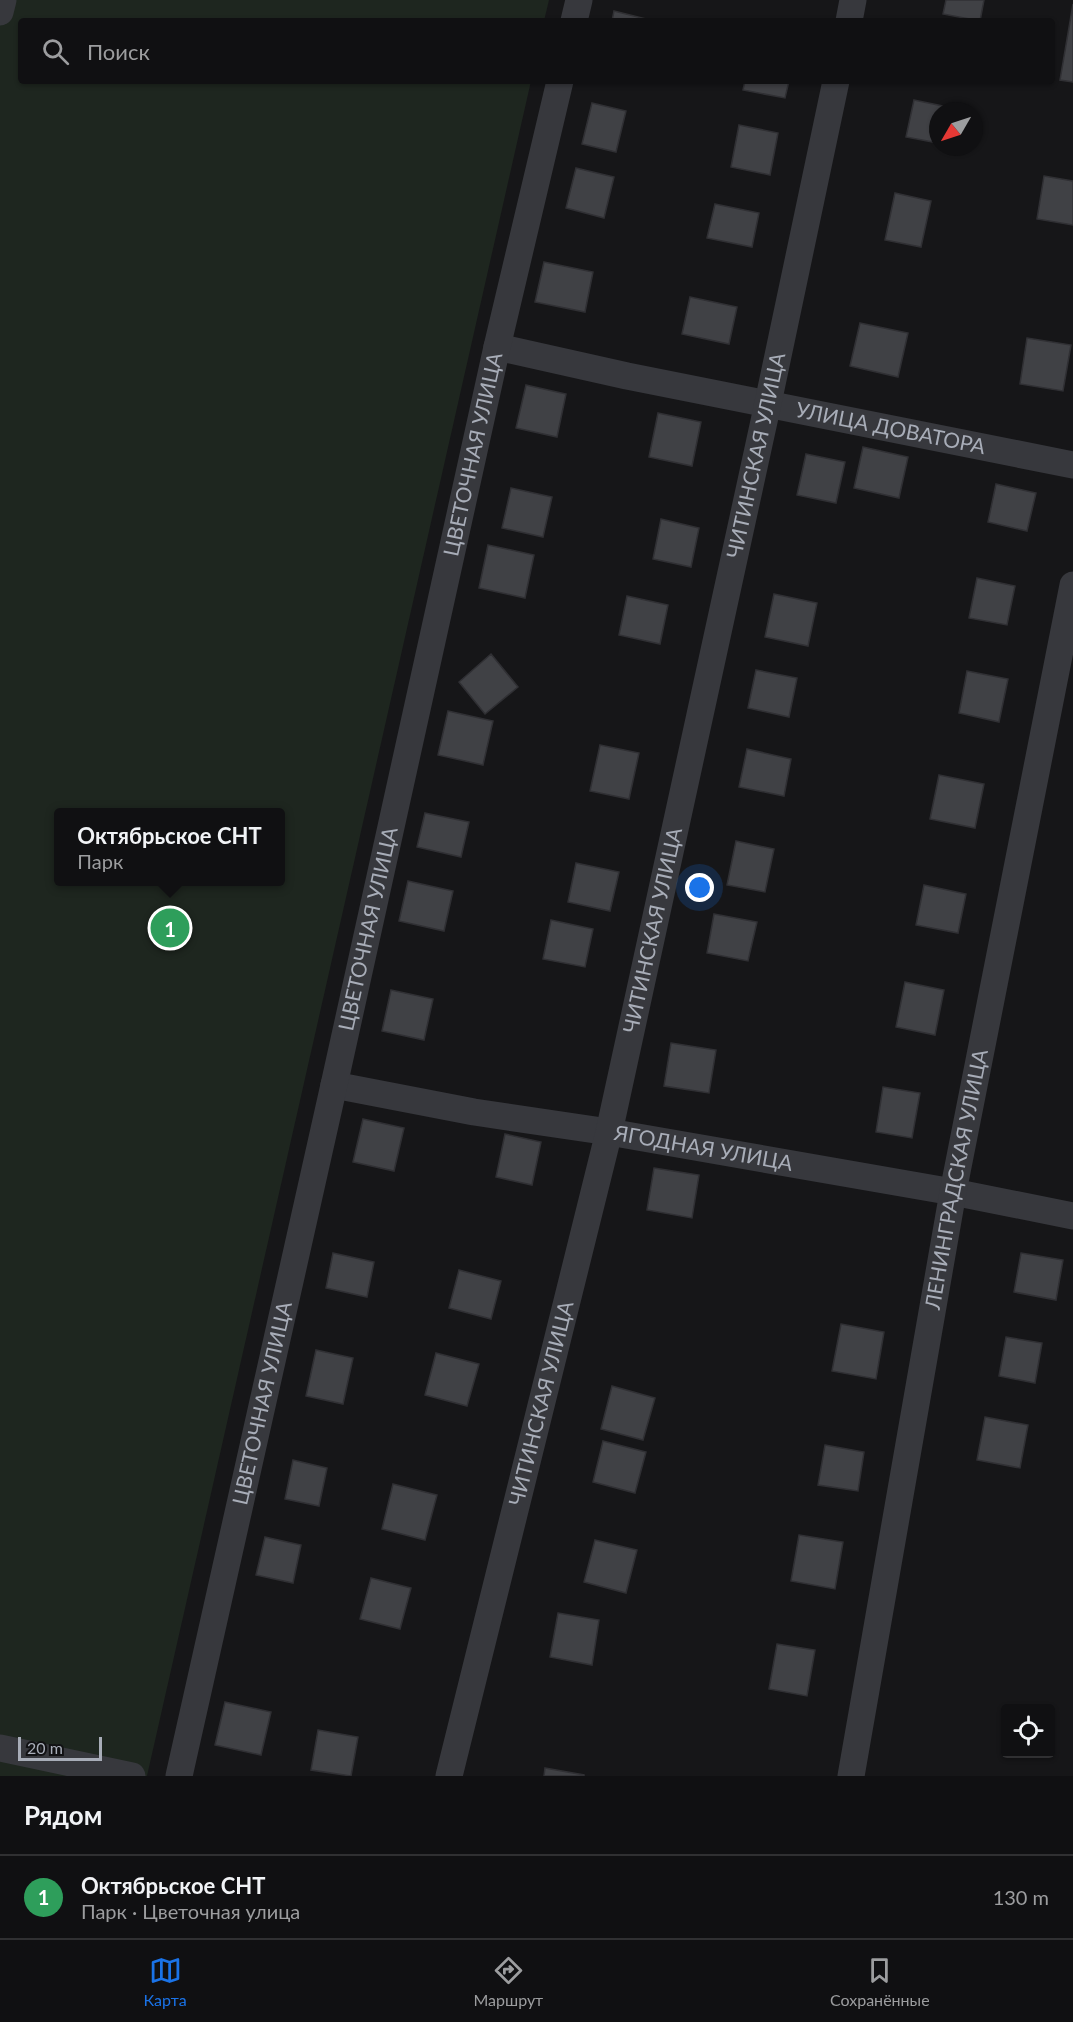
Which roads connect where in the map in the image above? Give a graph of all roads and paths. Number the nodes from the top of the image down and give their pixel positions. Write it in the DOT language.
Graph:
graph roads {
  1 [pos="3,0"];
  2 [pos="579,0"];
  3 [pos="853,0"];
  4 [pos="0,12"];
  5 [pos="575,18"];
  6 [pos="850,18"];
  7 [pos="559,84"];
  8 [pos="835,84"];
  9 [pos="497,347"];
  10 [pos="768,403"];
  11 [pos="1073,465"];
  12 [pos="1073,585"];
  13 [pos="334,1085"];
  14 [pos="609,1132"];
  15 [pos="954,1192"];
  16 [pos="1073,1216"];
  17 [pos="0,1748"];
  18 [pos="132,1776"];
  19 [pos="179,1776"];
  20 [pos="449,1776"];
  21 [pos="851,1776"];
  1 -- 4 [label="street"];
  2 -- 5 [label="street"];
  3 -- 6 [label="street"];
  7 -- 9 [label="street, ЦВЕТОЧНАЯ УЛИЦА"];
  8 -- 10 [label="street, ЧИТИНСКАЯ УЛИЦА"];
  9 -- 10 [label="street, УЛИЦА ДОВАТОРА"];
  9 -- 13 [label="street, ЦВЕТОЧНАЯ УЛИЦА"];
  10 -- 11 [label="street, УЛИЦА ДОВАТОРА"];
  10 -- 14 [label="street, ЧИТИНСКАЯ УЛИЦА"];
  12 -- 15 [label="street, ЛЕНИНГРАДСКАЯ УЛИЦА"];
  13 -- 14 [label="street, ЯГОДНАЯ УЛИЦА"];
  13 -- 19 [label="street, ЦВЕТОЧНАЯ УЛИЦА"];
  14 -- 15 [label="street, ЯГОДНАЯ УЛИЦА"];
  14 -- 20 [label="street, ЧИТИНСКАЯ УЛИЦА"];
  15 -- 16 [label="street, ЯГОДНАЯ УЛИЦА"];
  15 -- 21 [label="street, ЛЕНИНГРАДСКАЯ УЛИЦА"];
  17 -- 18 [label="street"];
}
